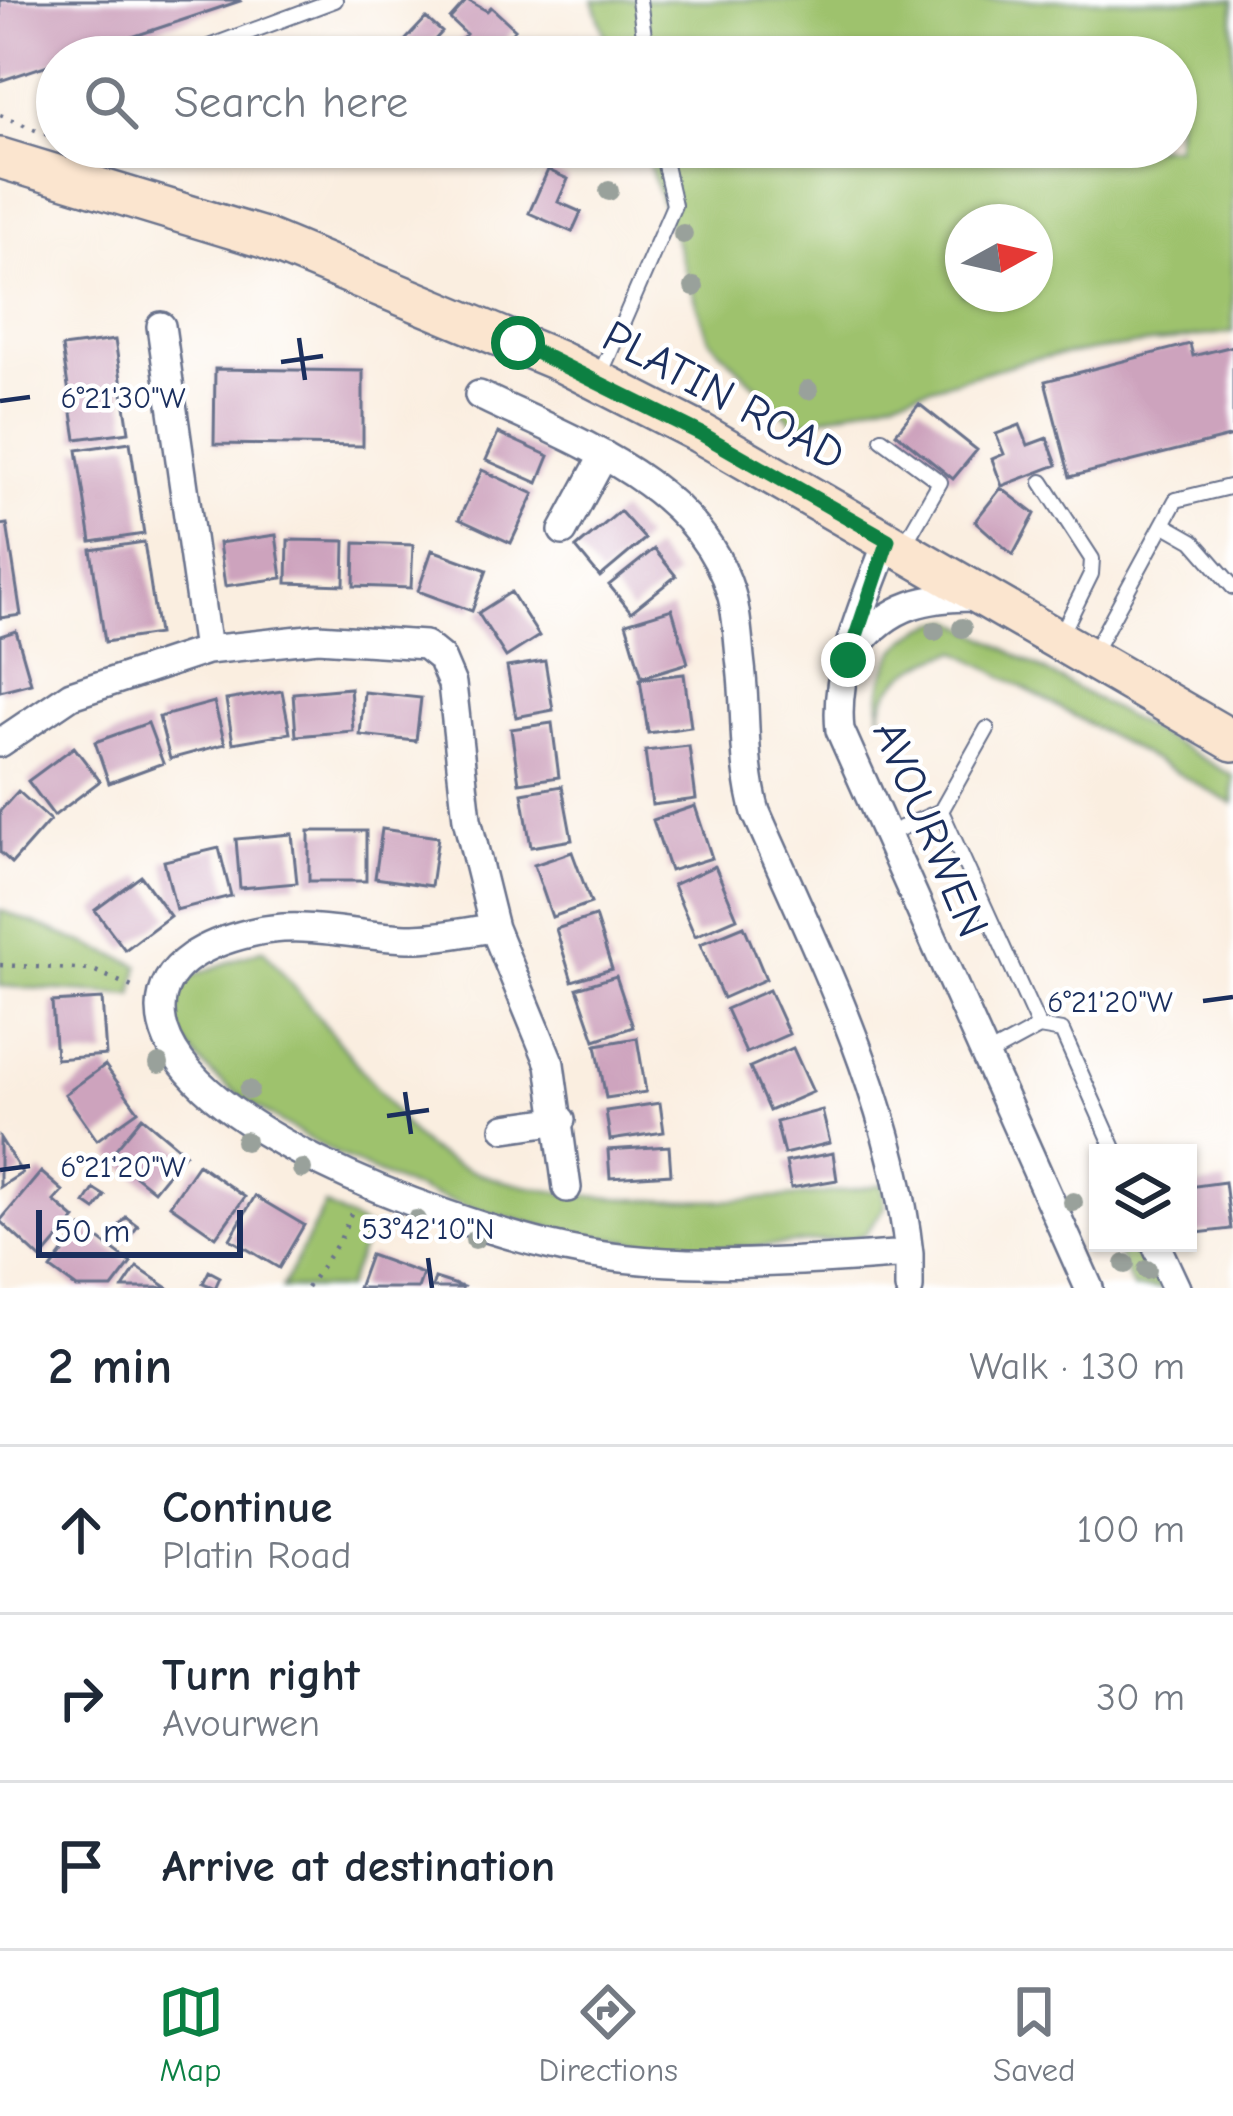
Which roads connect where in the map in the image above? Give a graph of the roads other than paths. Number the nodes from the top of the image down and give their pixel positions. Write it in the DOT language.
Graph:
graph roads {
  1 [pos="334,0"];
  2 [pos="639,0"];
  3 [pos="238,36"];
  4 [pos="644,36"];
  5 [pos="36,157"];
  6 [pos="0,158"];
  7 [pos="83,168"];
  8 [pos="666,168"];
  9 [pos="161,326"];
  10 [pos="598,380"];
  11 [pos="479,395"];
  12 [pos="881,439"];
  13 [pos="604,455"];
  14 [pos="1042,482"];
  15 [pos="1233,486"];
  16 [pos="1163,524"];
  17 [pos="563,531"];
  18 [pos="895,545"];
  19 [pos="1233,587"];
  20 [pos="988,597"];
  21 [pos="207,650"];
  22 [pos="1074,651"];
  23 [pos="848,660"];
  24 [pos="987,729"];
  25 [pos="1233,741"];
  26 [pos="0,743"];
  27 [pos="941,811"];
  28 [pos="885,835"];
  29 [pos="494,928"];
  30 [pos="1039,1027"];
  31 [pos="984,1057"];
  32 [pos="561,1120"];
  33 [pos="505,1128"];
  34 [pos="1112,1144"];
  35 [pos="567,1188"];
  36 [pos="1159,1252"];
  37 [pos="909,1254"];
  38 [pos="909,1288"];
  39 [pos="1089,1288"];
  40 [pos="1176,1288"];
  1 -- 3 [label="lane"];
  2 -- 4 [label="lane"];
  5 -- 6 [label="main road, PLATIN ROAD"];
  7 -- 10 [label="main road, PLATIN ROAD"];
  8 -- 10 [label="lane"];
  9 -- 21 [label="street"];
  10 -- 18 [label="main road, PLATIN ROAD"];
  11 -- 13 [label="street"];
  12 -- 18 [label="lane"];
  13 -- 17 [label="street"];
  13 -- 37 [label="street"];
  14 -- 22 [label="lane"];
  15 -- 16 [label="lane"];
  16 -- 19 [label="lane"];
  16 -- 22 [label="lane"];
  18 -- 20 [label="main road, PLATIN ROAD"];
  18 -- 23 [label="street, AVOURWEN"];
  20 -- 22 [label="main road, PLATIN ROAD"];
  20 -- 23 [label="street"];
  21 -- 26 [label="street"];
  21 -- 29 [label="street"];
  22 -- 25 [label="main road, PLATIN ROAD"];
  23 -- 28 [label="street, AVOURWEN"];
  24 -- 27 [label="lane"];
  27 -- 28 [label="lane"];
  27 -- 30 [label="lane"];
  28 -- 31 [label="street, AVOURWEN"];
  29 -- 32 [label="street"];
  29 -- 37 [label="street"];
  30 -- 31 [label="lane"];
  30 -- 34 [label="lane"];
  31 -- 39 [label="street, AVOURWEN"];
  32 -- 33 [label="street"];
  32 -- 35 [label="street"];
  36 -- 40 [label="street"];
  37 -- 38 [label="street"];
}
